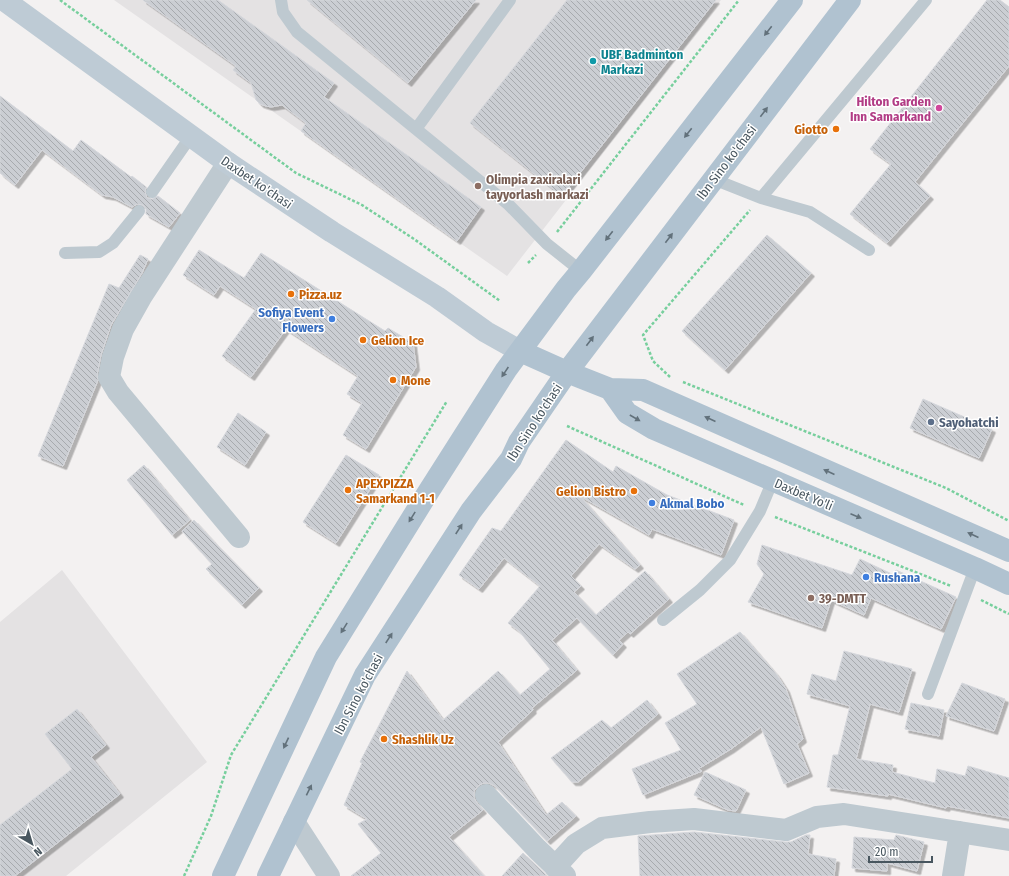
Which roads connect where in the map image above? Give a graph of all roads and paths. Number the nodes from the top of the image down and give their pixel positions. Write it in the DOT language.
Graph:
graph roads {
  1 [pos="4,0"];
  2 [pos="60,0"];
  3 [pos="281,0"];
  4 [pos="510,0"];
  5 [pos="738,0"];
  6 [pos="792,0"];
  7 [pos="850,0"];
  8 [pos="926,0"];
  9 [pos="416,129"];
  10 [pos="191,136"];
  11 [pos="228,164"];
  12 [pos="713,179"];
  13 [pos="152,192"];
  14 [pos="760,198"];
  15 [pos="139,211"];
  16 [pos="547,244"];
  17 [pos="870,250"];
  18 [pos="65,253"];
  19 [pos="528,262"];
  20 [pos="581,271"];
  21 [pos="500,301"];
  22 [pos="520,351"];
  23 [pos="566,372"];
  24 [pos="670,377"];
  25 [pos="678,380"];
  26 [pos="610,389"];
  27 [pos="447,401"];
  28 [pos="567,426"];
  29 [pos="773,480"];
  30 [pos="760,511"];
  31 [pos="1009,520"];
  32 [pos="239,537"];
  33 [pos="1009,551"];
  34 [pos="975,568"];
  35 [pos="1009,584"];
  36 [pos="966,592"];
  37 [pos="1009,614"];
  38 [pos="663,620"];
  39 [pos="928,694"];
  40 [pos="486,795"];
  41 [pos="294,822"];
  42 [pos="960,832"];
  43 [pos="1009,840"];
  44 [pos="560,871"];
  45 [pos="184,876"];
  46 [pos="223,876"];
  47 [pos="268,876"];
  48 [pos="329,876"];
  49 [pos="953,876"];
  1 -- 10 [label="main road, Daxbet ko'chasi"];
  2 -- 21 [label="path"];
  3 -- 9 [label="lane"];
  4 -- 9 [label="lane"];
  5 -- 16 [label="path"];
  6 -- 20 [label="main road, one-way"];
  12 -- 7 [label="main road, Ibn Sino ko'chasi, one-way"];
  8 -- 14 [label="lane"];
  9 -- 16 [label="lane"];
  10 -- 11 [label="main road, Daxbet ko'chasi"];
  10 -- 13 [label="lane"];
  11 -- 22 [label="main road, Daxbet ko'chasi"];
  11 -- 32 [label="street"];
  12 -- 14 [label="lane"];
  23 -- 12 [label="main road, Ibn Sino ko'chasi, one-way"];
  14 -- 17 [label="lane"];
  14 -- 24 [label="path"];
  15 -- 18 [label="lane"];
  16 -- 19 [label="path"];
  16 -- 20 [label="lane"];
  20 -- 22 [label="main road"];
  22 -- 23 [label="main road"];
  22 -- 46 [label="main road, one-way"];
  23 -- 26 [label="main road"];
  41 -- 23 [label="main road, Ibn Sino ko'chasi, one-way"];
  25 -- 31 [label="path"];
  26 -- 29 [label="main road, Daxbet Yo'li, one-way"];
  33 -- 26 [label="main road, one-way"];
  27 -- 45 [label="path"];
  28 -- 30 [label="path"];
  29 -- 30 [label="lane"];
  29 -- 34 [label="main road, Daxbet Yo'li, one-way"];
  30 -- 36 [label="path"];
  30 -- 38 [label="lane"];
  34 -- 35 [label="main road, Daxbet Yo'li"];
  34 -- 36 [label="lane"];
  36 -- 37 [label="path"];
  36 -- 39 [label="lane"];
  40 -- 44 [label="street"];
  41 -- 47 [label="main road, Ibn Sino ko'chasi"];
  41 -- 48 [label="street"];
  42 -- 43 [label="street"];
  42 -- 44 [label="street"];
  42 -- 49 [label="street"];
}
